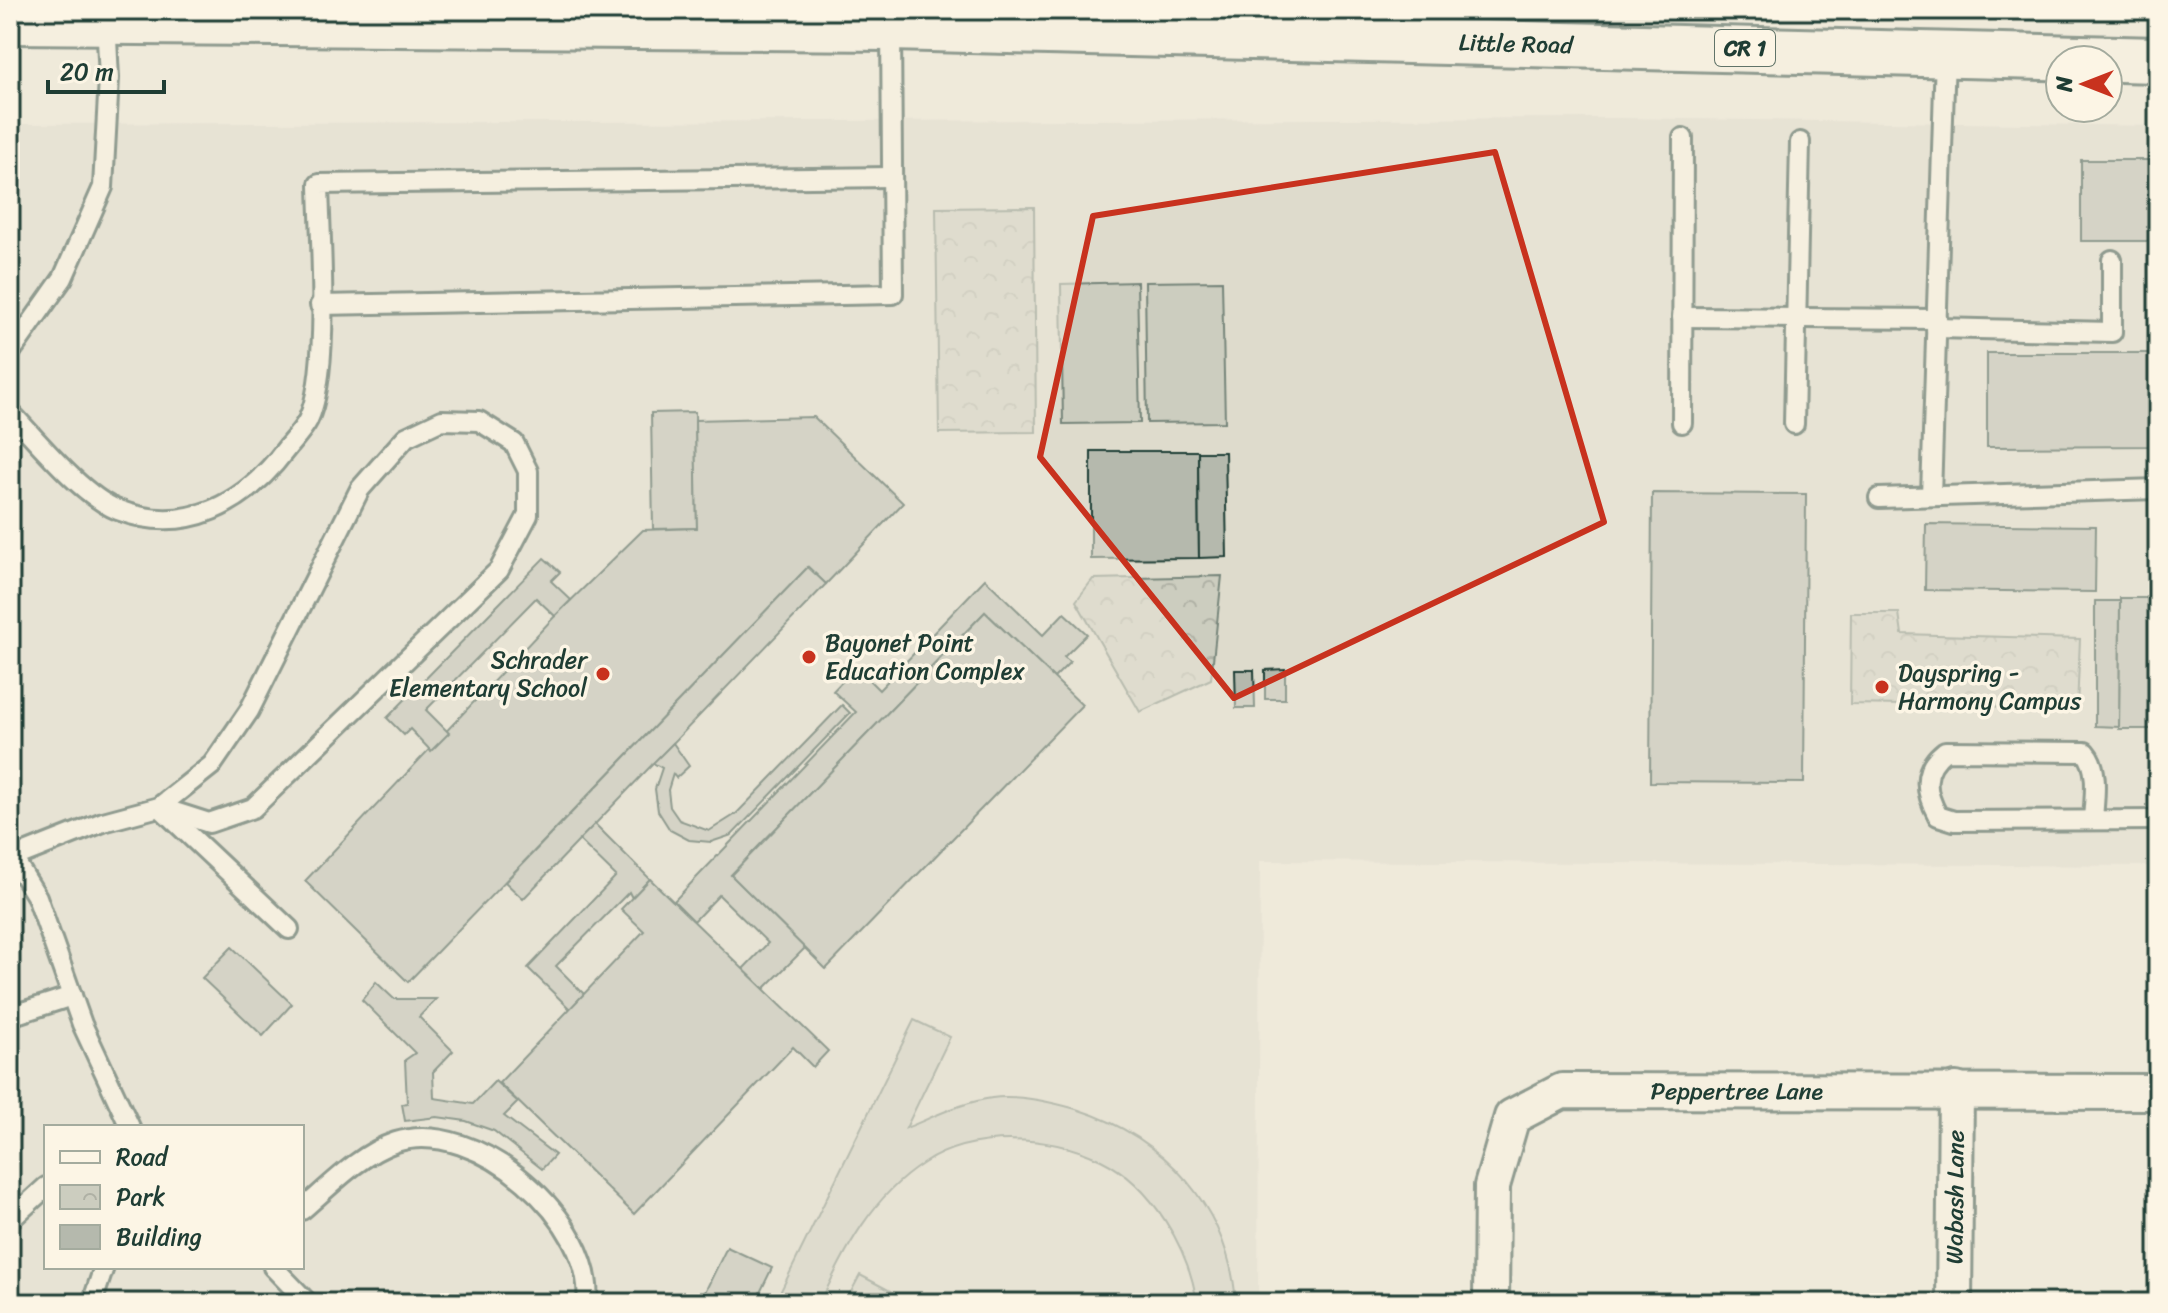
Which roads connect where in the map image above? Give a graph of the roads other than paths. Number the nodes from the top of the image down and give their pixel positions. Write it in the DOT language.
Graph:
graph roads {
  1 [pos="106,20"];
  2 [pos="10,21"];
  3 [pos="891,28"];
  4 [pos="1945,53"];
  5 [pos="2158,60"];
  6 [pos="1683,138"];
  7 [pos="1800,142"];
  8 [pos="891,177"];
  9 [pos="2112,260"];
  10 [pos="320,305"];
  11 [pos="1682,317"];
  12 [pos="1796,318"];
  13 [pos="1937,324"];
  14 [pos="10,353"];
  15 [pos="10,412"];
  16 [pos="1682,423"];
  17 [pos="1794,424"];
  18 [pos="2158,489"];
  19 [pos="1931,496"];
  20 [pos="1879,498"];
  21 [pos="159,807"];
  22 [pos="2093,820"];
  23 [pos="2158,820"];
  24 [pos="11,857"];
  25 [pos="289,929"];
  26 [pos="72,996"];
  27 [pos="10,1016"];
  28 [pos="1956,1090"];
  29 [pos="2158,1092"];
  30 [pos="122,1123"];
  31 [pos="44,1189"];
  32 [pos="304,1208"];
  33 [pos="10,1220"];
  34 [pos="103,1269"];
  35 [pos="275,1269"];
  36 [pos="94,1296"];
  37 [pos="113,1303"];
  38 [pos="308,1303"];
  39 [pos="587,1303"];
  40 [pos="1491,1303"];
  41 [pos="1954,1303"];
  1 -- 2 [label="main road, Little Road / CR 1"];
  1 -- 3 [label="main road, Little Road / CR 1"];
  1 -- 14 [label="lane"];
  3 -- 4 [label="main road, Little Road / CR 1"];
  3 -- 8 [label="lane"];
  4 -- 5 [label="main road, Little Road / CR 1"];
  4 -- 13 [label="lane"];
  6 -- 11 [label="lane"];
  7 -- 12 [label="lane"];
  8 -- 10 [label="lane"];
  8 -- 10 [label="lane"];
  9 -- 13 [label="lane"];
  10 -- 15 [label="lane"];
  11 -- 12 [label="lane"];
  11 -- 16 [label="lane"];
  12 -- 13 [label="lane"];
  12 -- 17 [label="lane"];
  13 -- 19 [label="lane"];
  18 -- 19 [label="lane"];
  19 -- 20 [label="lane"];
  21 -- 21 [label="lane"];
  21 -- 24 [label="lane"];
  21 -- 25 [label="lane"];
  22 -- 22 [label="lane"];
  22 -- 23 [label="lane"];
  24 -- 26 [label="lane"];
  26 -- 27 [label="lane"];
  26 -- 30 [label="lane"];
  28 -- 29 [label="street, Peppertree Lane"];
  28 -- 40 [label="street, Peppertree Lane"];
  28 -- 41 [label="street, Wabash Lane"];
  31 -- 33 [label="lane"];
  32 -- 39 [label="lane"];
  34 -- 36 [label="lane"];
  35 -- 38 [label="lane"];
  36 -- 37 [label="lane"];
}
